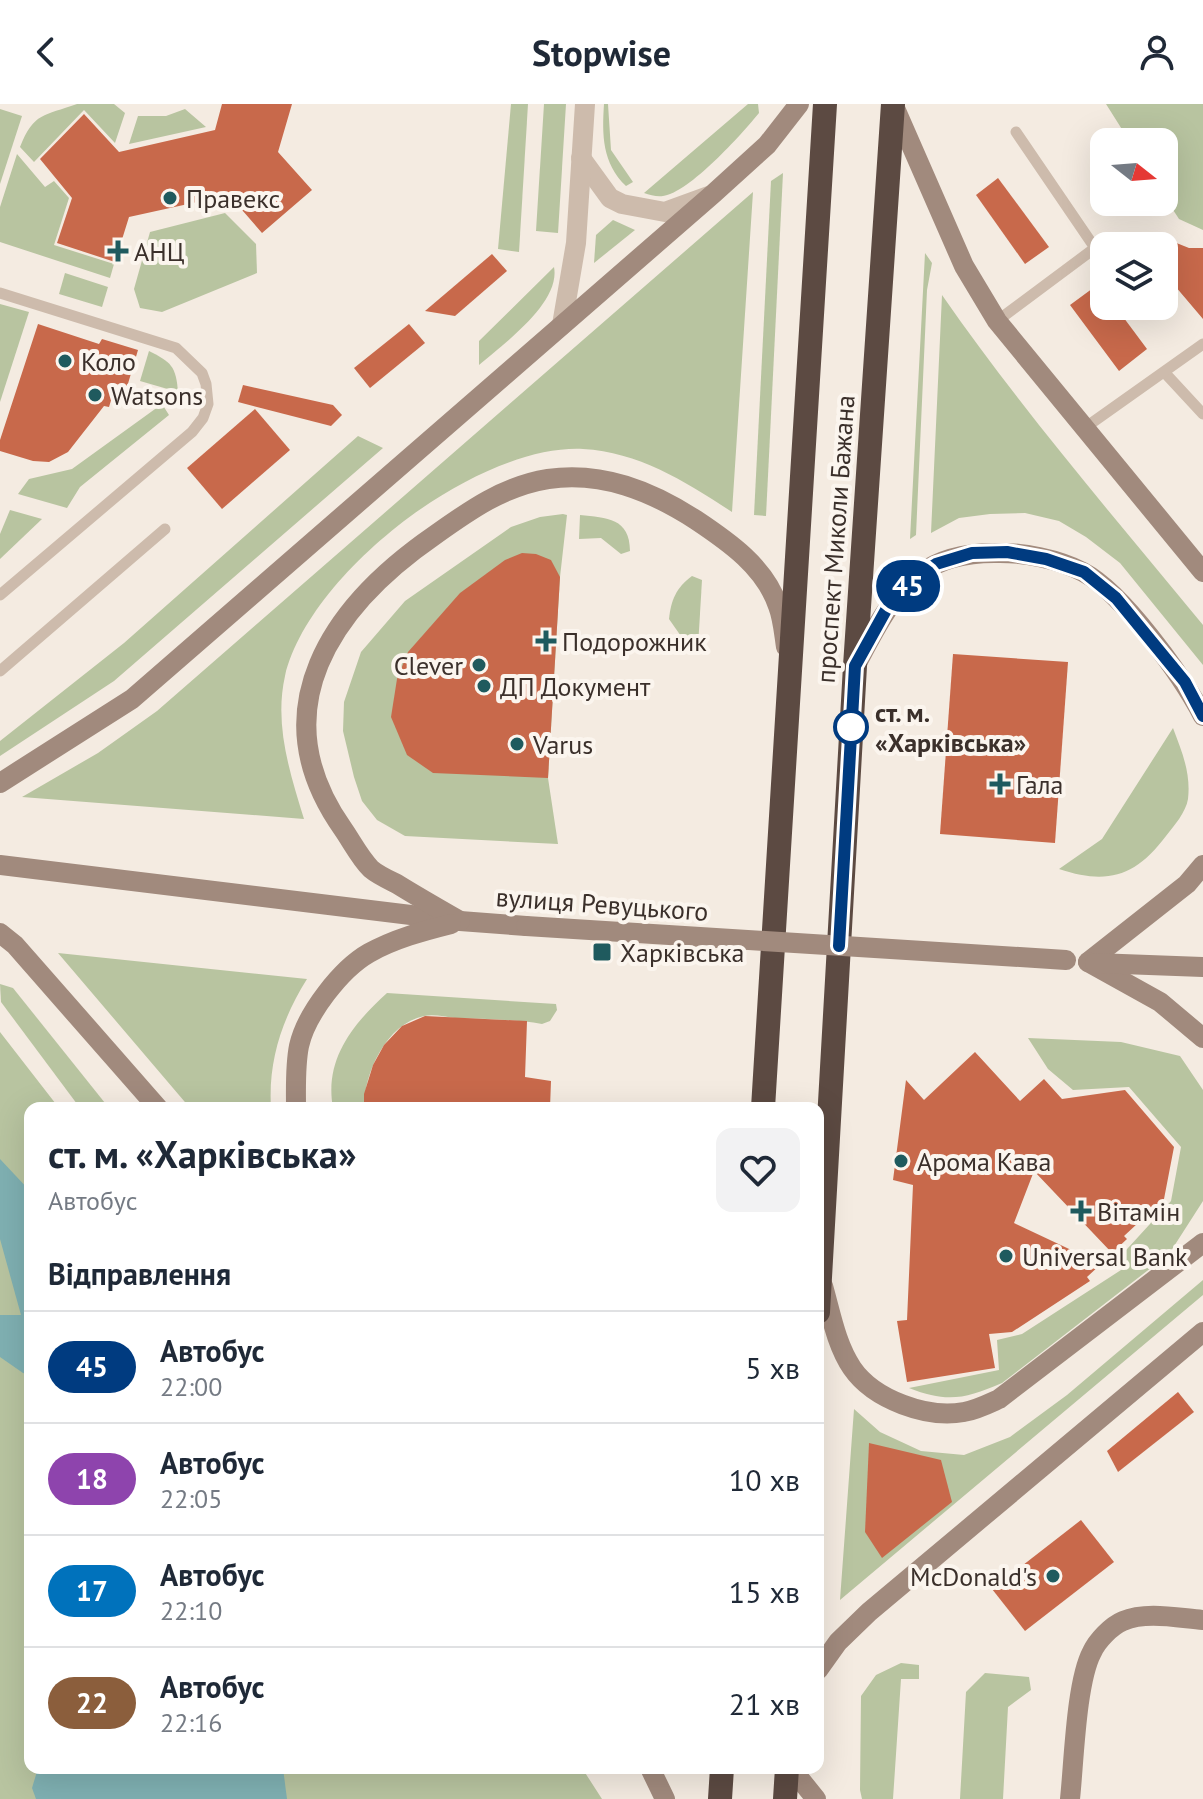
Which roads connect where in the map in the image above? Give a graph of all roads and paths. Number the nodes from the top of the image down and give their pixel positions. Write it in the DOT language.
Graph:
graph roads {
  1 [pos="585,104"];
  2 [pos="799,104"];
  3 [pos="825,104"];
  4 [pos="893,104"];
  5 [pos="1016,132"];
  6 [pos="581,158"];
  7 [pos="713,194"];
  8 [pos="0,293"];
  9 [pos="997,321"];
  10 [pos="562,325"];
  11 [pos="1203,344"];
  12 [pos="1165,373"];
  13 [pos="1203,414"];
  14 [pos="1086,427"];
  15 [pos="165,529"];
  16 [pos="1203,572"];
  17 [pos="0,595"];
  18 [pos="789,660"];
  19 [pos="855,666"];
  20 [pos="0,671"];
  21 [pos="1203,716"];
  22 [pos="0,783"];
  23 [pos="0,865"];
  24 [pos="1203,865"];
  25 [pos="460,921"];
  26 [pos="0,933"];
  27 [pos="1088,962"];
  28 [pos="1203,967"];
  29 [pos="1203,1038"];
  30 [pos="153,1102"];
  31 [pos="296,1102"];
  32 [pos="763,1102"];
  33 [pos="824,1207"];
  34 [pos="1203,1243"];
  35 [pos="824,1291"];
  36 [pos="1203,1332"];
  37 [pos="1203,1620"];
  38 [pos="824,1662"];
  39 [pos="653,1774"];
  40 [pos="722,1774"];
  41 [pos="788,1774"];
  42 [pos="794,1774"];
  43 [pos="665,1799"];
  44 [pos="720,1799"];
  45 [pos="785,1799"];
  46 [pos="816,1799"];
  47 [pos="1070,1799"];
  1 -- 6 [label="street"];
  2 -- 7 [label="street"];
  3 -- 18 [label="highway, проспект Миколи Бажана"];
  4 -- 9 [label="street"];
  4 -- 19 [label="highway, проспект Миколи Бажана"];
  5 -- 9 [label="lane"];
  6 -- 7 [label="street"];
  6 -- 10 [label="street"];
  7 -- 10 [label="street"];
  8 -- 17 [label="lane"];
  9 -- 14 [label="street"];
  10 -- 22 [label="street"];
  11 -- 12 [label="lane"];
  12 -- 13 [label="lane"];
  12 -- 14 [label="lane"];
  14 -- 16 [label="street"];
  15 -- 20 [label="lane"];
  18 -- 25 [label="street"];
  18 -- 32 [label="highway, проспект Миколи Бажана"];
  19 -- 21 [label="street"];
  19 -- 33 [label="highway, проспект Миколи Бажана"];
  23 -- 25 [label="street, вулиця Ревуцького"];
  24 -- 27 [label="street"];
  25 -- 27 [label="street, вулиця Ревуцького, bridge"];
  25 -- 31 [label="street"];
  26 -- 30 [label="street"];
  27 -- 28 [label="street, вулиця Ревуцького"];
  27 -- 29 [label="street"];
  34 -- 35 [label="street"];
  36 -- 38 [label="street"];
  37 -- 47 [label="street"];
  39 -- 43 [label="street"];
  40 -- 44 [label="highway"];
  41 -- 45 [label="highway"];
  42 -- 46 [label="street"];
}
